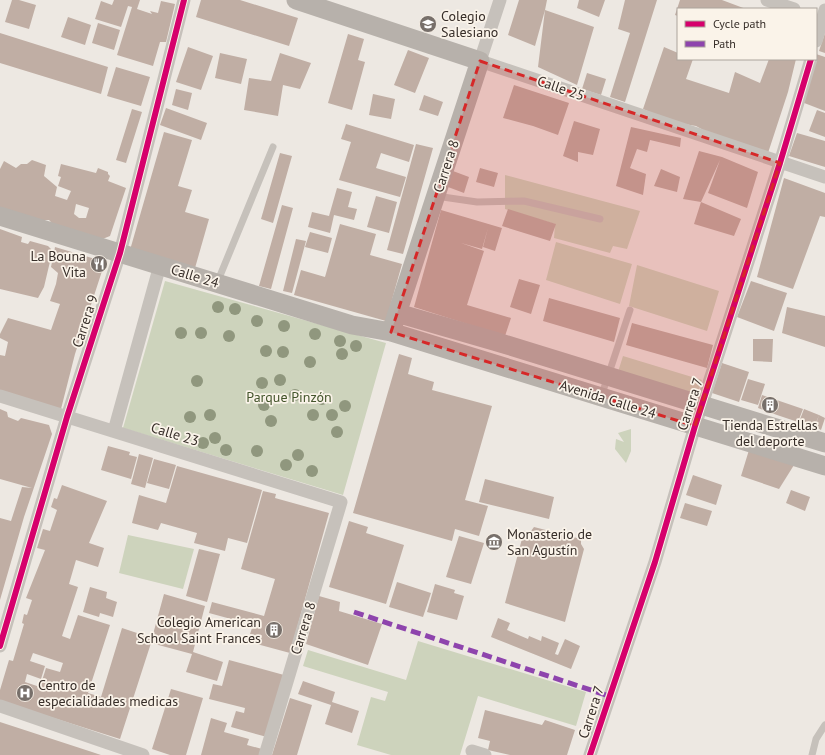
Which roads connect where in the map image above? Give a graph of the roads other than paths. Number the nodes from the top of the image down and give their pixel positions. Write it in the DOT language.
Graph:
graph roads {
  1 [pos="184,0"];
  2 [pos="296,0"];
  3 [pos="500,0"];
  4 [pos="767,0"];
  5 [pos="791,8"];
  6 [pos="821,15"];
  7 [pos="817,36"];
  8 [pos="811,60"];
  9 [pos="480,61"];
  10 [pos="273,147"];
  11 [pos="780,164"];
  12 [pos="825,177"];
  13 [pos="436,196"];
  14 [pos="0,216"];
  15 [pos="600,219"];
  16 [pos="120,253"];
  17 [pos="160,265"];
  18 [pos="217,283"];
  19 [pos="630,310"];
  20 [pos="397,313"];
  21 [pos="391,332"];
  22 [pos="608,376"];
  23 [pos="0,396"];
  24 [pos="601,397"];
  25 [pos="702,405"];
  26 [pos="67,417"];
  27 [pos="695,426"];
  28 [pos="114,431"];
  29 [pos="825,443"];
  30 [pos="825,466"];
  31 [pos="341,502"];
  32 [pos="0,646"];
  33 [pos="0,706"];
  34 [pos="825,725"];
  35 [pos="143,755"];
  36 [pos="265,755"];
  37 [pos="590,755"];
  38 [pos="812,755"];
  1 -- 16 [label="street, Carrera 9"];
  2 -- 9 [label="main road, Calle 25"];
  3 -- 9 [label="street, Carrera 8"];
  4 -- 5 [label="street"];
  6 -- 7 [label="street"];
  8 -- 11 [label="street, Carrera 7"];
  9 -- 11 [label="street, Calle 25"];
  9 -- 13 [label="main road, Carrera 8"];
  10 -- 18 [label="lane"];
  11 -- 12 [label="street, Calle 25"];
  11 -- 25 [label="street, Carrera 7"];
  13 -- 15 [label="lane"];
  13 -- 20 [label="main road, Carrera 8"];
  14 -- 16 [label="main road, Calle 24"];
  16 -- 17 [label="main road, Calle 24"];
  16 -- 26 [label="street, Carrera 9"];
  17 -- 18 [label="main road, Calle 24"];
  17 -- 28 [label="street"];
  18 -- 21 [label="main road, Calle 24"];
  19 -- 22 [label="lane"];
  20 -- 21 [label="main road, Carrera 8"];
  20 -- 22 [label="main road, Avenida Calle 24"];
  21 -- 24 [label="main road, Avenida Calle 24"];
  22 -- 24 [label="lane"];
  22 -- 25 [label="main road, Avenida Calle 24"];
  23 -- 26 [label="street, Calle 23"];
  24 -- 27 [label="main road, Avenida Calle 24"];
  25 -- 27 [label="street, Carrera 7"];
  25 -- 29 [label="main road, Avenida Calle 24"];
  26 -- 28 [label="street, Calle 23"];
  26 -- 32 [label="street, Carrera 9"];
  27 -- 30 [label="main road, Avenida Calle 24"];
  27 -- 37 [label="street, Carrera 7"];
  28 -- 31 [label="street, Calle 23"];
  31 -- 36 [label="street, Carrera 8"];
  33 -- 35 [label="street"];
  34 -- 38 [label="lane"];
}
